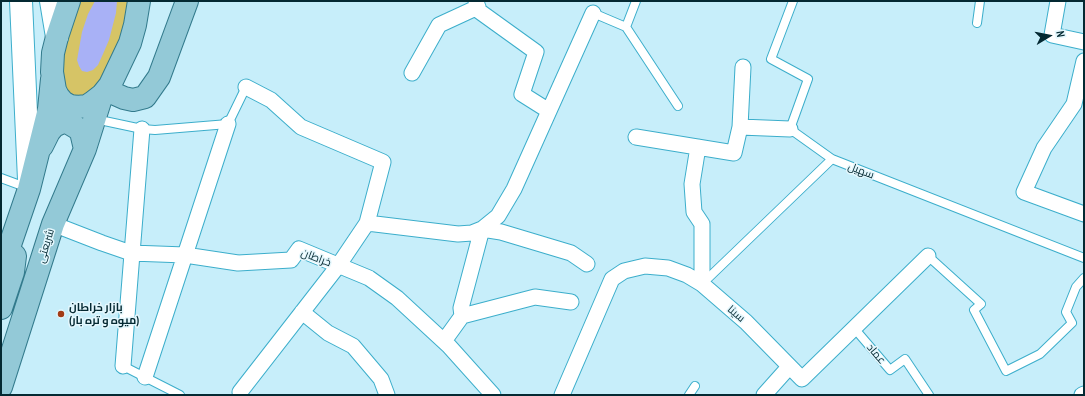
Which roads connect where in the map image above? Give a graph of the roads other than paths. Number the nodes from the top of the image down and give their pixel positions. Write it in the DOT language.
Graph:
graph roads {
  1 [pos="21,1"];
  2 [pos="51,1"];
  3 [pos="69,1"];
  4 [pos="139,1"];
  5 [pos="187,1"];
  6 [pos="636,1"];
  7 [pos="793,1"];
  8 [pos="980,1"];
  9 [pos="1058,1"];
  10 [pos="477,4"];
  11 [pos="593,13"];
  12 [pos="977,23"];
  13 [pos="626,27"];
  14 [pos="57,36"];
  15 [pos="1084,42"];
  16 [pos="1084,61"];
  17 [pos="743,67"];
  18 [pos="52,72"];
  19 [pos="412,73"];
  20 [pos="246,87"];
  21 [pos="104,93"];
  22 [pos="678,106"];
  23 [pos="549,111"];
  24 [pos="95,119"];
  25 [pos="228,124"];
  26 [pos="740,127"];
  27 [pos="142,129"];
  28 [pos="790,129"];
  29 [pos="636,137"];
  30 [pos="698,147"];
  31 [pos="85,149"];
  32 [pos="39,152"];
  33 [pos="832,159"];
  34 [pos="1,178"];
  35 [pos="29,189"];
  36 [pos="22,213"];
  37 [pos="1084,214"];
  38 [pos="367,223"];
  39 [pos="53,224"];
  40 [pos="482,229"];
  41 [pos="131,253"];
  42 [pos="185,255"];
  43 [pos="928,256"];
  44 [pos="1084,258"];
  45 [pos="587,264"];
  46 [pos="338,266"];
  47 [pos="1,270"];
  48 [pos="1084,278"];
  49 [pos="702,284"];
  50 [pos="571,302"];
  51 [pos="1,308"];
  52 [pos="302,312"];
  53 [pos="462,316"];
  54 [pos="854,328"];
  55 [pos="1,339"];
  56 [pos="444,341"];
  57 [pos="123,366"];
  58 [pos="789,367"];
  59 [pos="145,377"];
  60 [pos="694,386"];
  61 [pos="1,387"];
  62 [pos="240,394"];
  63 [pos="180,395"];
  64 [pos="387,395"];
  65 [pos="493,395"];
  66 [pos="562,395"];
  67 [pos="689,395"];
  68 [pos="764,395"];
  69 [pos="929,395"];
  1 -- 35 [label="main road"];
  2 -- 14 [label="main road"];
  3 -- 14 [label="main road"];
  4 -- 21 [label="main road"];
  5 -- 21 [label="main road"];
  6 -- 13 [label="lane"];
  7 -- 28 [label="lane"];
  8 -- 12 [label="lane"];
  9 -- 15 [label="street"];
  10 -- 19 [label="street"];
  10 -- 23 [label="street"];
  11 -- 13 [label="lane"];
  11 -- 23 [label="street"];
  13 -- 22 [label="lane"];
  14 -- 18 [label="main road"];
  16 -- 37 [label="street"];
  17 -- 26 [label="street"];
  18 -- 21 [label="main road"];
  18 -- 32 [label="main road"];
  20 -- 25 [label="lane"];
  20 -- 38 [label="street"];
  21 -- 24 [label="main road"];
  23 -- 40 [label="street"];
  24 -- 27 [label="lane"];
  24 -- 31 [label="main road"];
  25 -- 27 [label="lane"];
  25 -- 42 [label="street"];
  26 -- 28 [label="street"];
  26 -- 30 [label="street"];
  27 -- 41 [label="street"];
  28 -- 33 [label="lane, سهیل"];
  29 -- 30 [label="street"];
  30 -- 49 [label="street"];
  31 -- 32 [label="main road"];
  31 -- 39 [label="main road"];
  32 -- 35 [label="main road"];
  33 -- 44 [label="lane, سهیل"];
  33 -- 49 [label="lane"];
  34 -- 35 [label="lane"];
  35 -- 36 [label="main road"];
  36 -- 47 [label="main road"];
  36 -- 51 [label="main road"];
  38 -- 40 [label="street"];
  38 -- 46 [label="street"];
  39 -- 41 [label="street, خراطان"];
  39 -- 55 [label="main road, شریعتی"];
  39 -- 61 [label="main road, شریعتی"];
  40 -- 45 [label="street"];
  40 -- 53 [label="street"];
  41 -- 42 [label="street, خراطان"];
  41 -- 57 [label="street"];
  42 -- 46 [label="street, خراطان"];
  42 -- 59 [label="street"];
  43 -- 48 [label="lane"];
  43 -- 54 [label="street, سینا"];
  46 -- 52 [label="street"];
  46 -- 56 [label="street, خراطان"];
  49 -- 58 [label="street, سینا"];
  49 -- 66 [label="street, سینا"];
  50 -- 53 [label="street"];
  52 -- 62 [label="street"];
  52 -- 64 [label="street"];
  53 -- 56 [label="street"];
  54 -- 58 [label="street, سینا"];
  54 -- 69 [label="lane, عماد"];
  56 -- 65 [label="street, خراطان"];
  57 -- 59 [label="lane"];
  58 -- 68 [label="street"];
  59 -- 63 [label="lane"];
  60 -- 67 [label="lane"];
}
